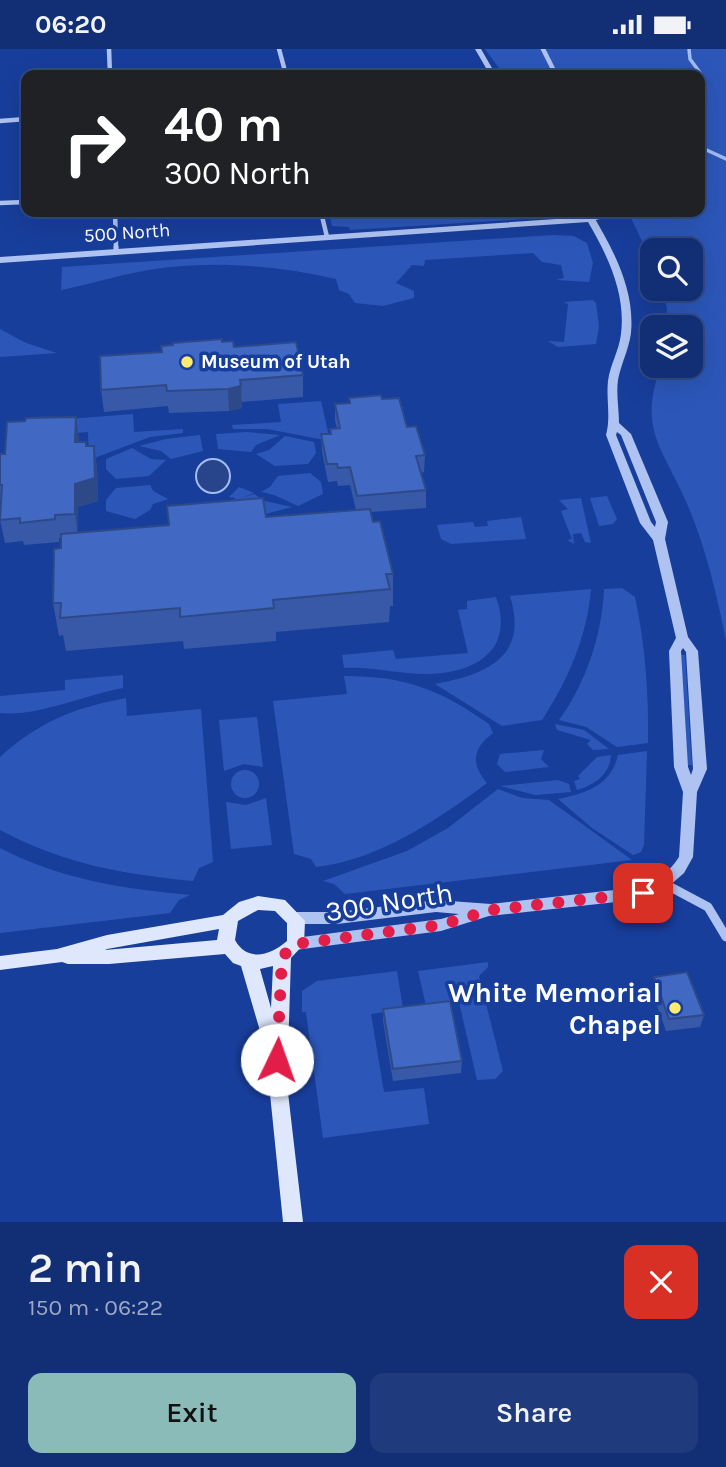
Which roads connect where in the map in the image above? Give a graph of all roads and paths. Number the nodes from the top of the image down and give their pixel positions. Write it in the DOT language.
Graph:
graph roads {
  1 [pos="109,49"];
  2 [pos="279,49"];
  3 [pos="478,49"];
  4 [pos="543,49"];
  5 [pos="110,70"];
  6 [pos="285,70"];
  7 [pos="490,70"];
  8 [pos="554,70"];
  9 [pos="21,119"];
  10 [pos="0,121"];
  11 [pos="21,202"];
  12 [pos="0,203"];
  13 [pos="115,217"];
  14 [pos="322,217"];
  15 [pos="565,217"];
  16 [pos="590,217"];
  17 [pos="327,237"];
  18 [pos="116,251"];
  19 [pos="0,260"];
  20 [pos="659,539"];
  21 [pos="682,638"];
  22 [pos="663,883"];
  23 [pos="491,910"];
  24 [pos="295,918"];
  25 [pos="228,921"];
  26 [pos="726,937"];
  27 [pos="229,947"];
  28 [pos="288,951"];
  29 [pos="57,956"];
  30 [pos="249,962"];
  31 [pos="0,963"];
  32 [pos="277,1060"];
  33 [pos="293,1222"];
  1 -- 5 [label="street"];
  2 -- 6 [label="street"];
  3 -- 7 [label="street"];
  4 -- 8 [label="street"];
  9 -- 10 [label="street"];
  11 -- 12 [label="street"];
  13 -- 18 [label="street"];
  14 -- 17 [label="street"];
  15 -- 17 [label="street, 500 North"];
  16 -- 20 [label="street"];
  17 -- 18 [label="street, 500 North"];
  18 -- 19 [label="street, 500 North"];
  20 -- 21 [label="street"];
  21 -- 22 [label="street"];
  22 -- 23 [label="street, 300 North"];
  22 -- 26 [label="street"];
  23 -- 24 [label="street, 300 North"];
  23 -- 28 [label="street, 300 North"];
  24 -- 25 [label="main road"];
  24 -- 28 [label="main road"];
  25 -- 27 [label="main road"];
  25 -- 29 [label="main road"];
  27 -- 29 [label="main road"];
  27 -- 30 [label="main road"];
  28 -- 30 [label="main road"];
  28 -- 32 [label="main road"];
  29 -- 31 [label="main road"];
  30 -- 32 [label="main road"];
  32 -- 33 [label="main road"];
}
